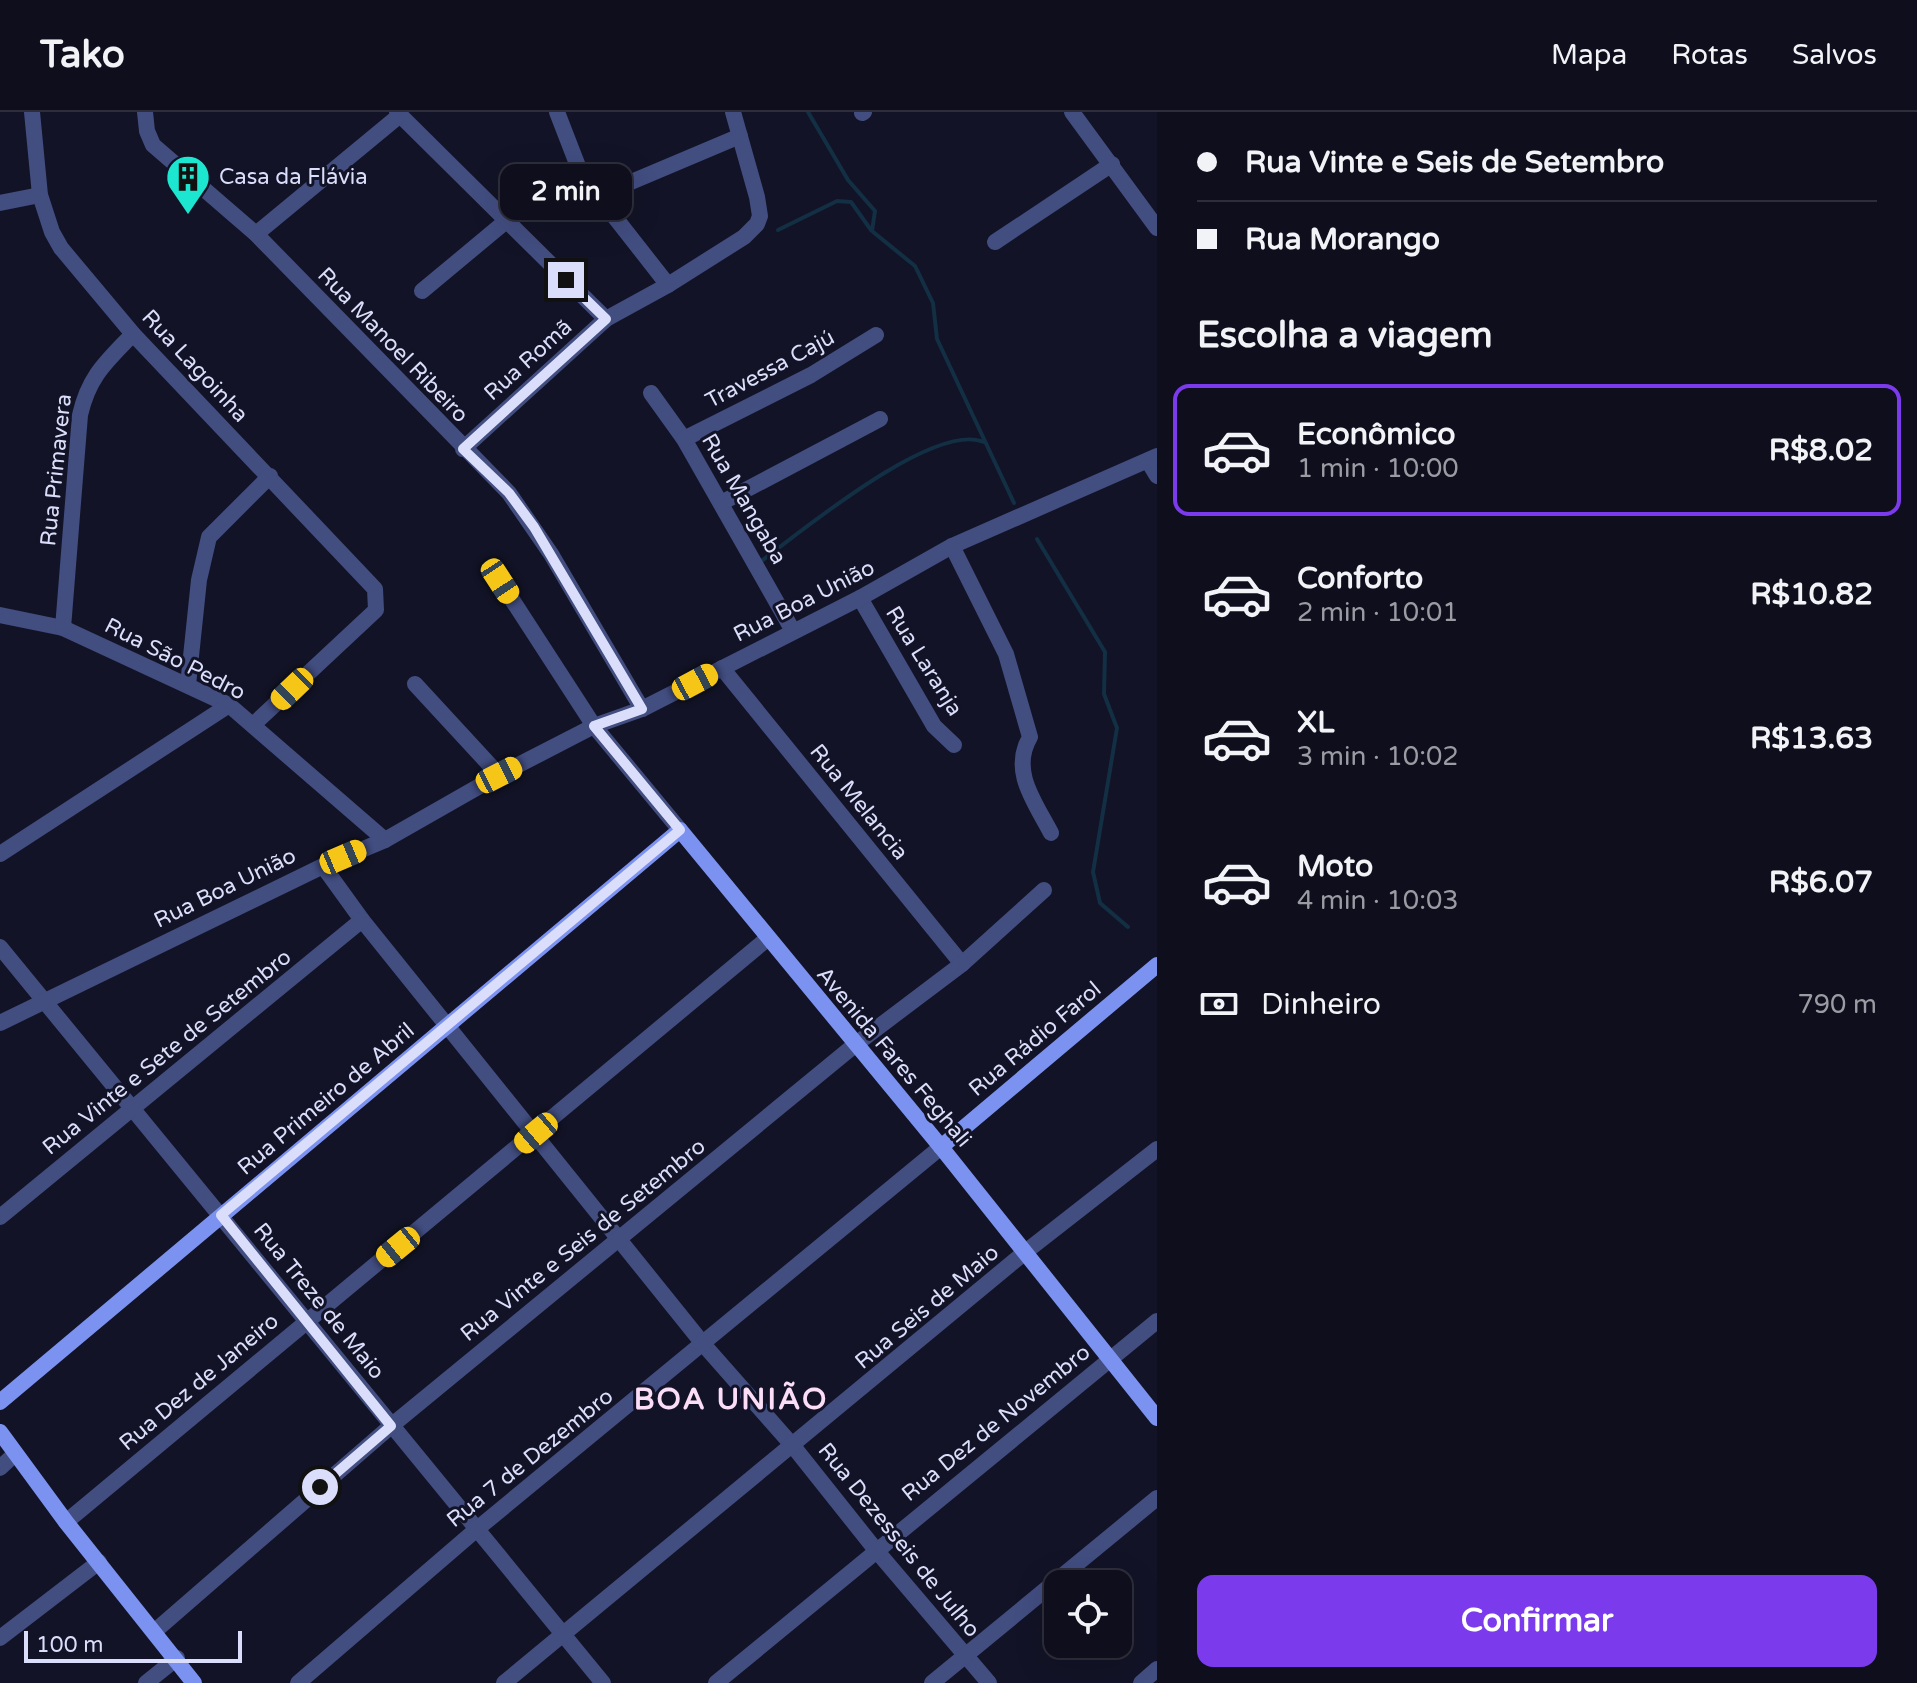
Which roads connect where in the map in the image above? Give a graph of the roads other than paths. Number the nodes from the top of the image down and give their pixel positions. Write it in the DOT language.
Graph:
graph roads {
  1 [pos="32,112"];
  2 [pos="145,112"];
  3 [pos="557,112"];
  4 [pos="733,112"];
  5 [pos="1072,112"];
  6 [pos="398,114"];
  7 [pos="740,136"];
  8 [pos="1112,164"];
  9 [pos="40,195"];
  10 [pos="598,196"];
  11 [pos="0,203"];
  12 [pos="505,222"];
  13 [pos="1157,228"];
  14 [pos="256,234"];
  15 [pos="995,242"];
  16 [pos="668,285"];
  17 [pos="422,291"];
  18 [pos="606,319"];
  19 [pos="133,334"];
  20 [pos="876,335"];
  21 [pos="651,393"];
  22 [pos="880,419"];
  23 [pos="684,439"];
  24 [pos="463,449"];
  25 [pos="1152,458"];
  26 [pos="270,476"];
  27 [pos="1157,476"];
  28 [pos="721,503"];
  29 [pos="952,546"];
  30 [pos="500,581"];
  31 [pos="860,598"];
  32 [pos="0,615"];
  33 [pos="63,628"];
  34 [pos="793,631"];
  35 [pos="722,668"];
  36 [pos="415,684"];
  37 [pos="188,685"];
  38 [pos="229,705"];
  39 [pos="642,709"];
  40 [pos="253,725"];
  41 [pos="594,726"];
  42 [pos="954,745"];
  43 [pos="499,775"];
  44 [pos="680,830"];
  45 [pos="1051,833"];
  46 [pos="385,840"];
  47 [pos="0,854"];
  48 [pos="323,866"];
  49 [pos="1044,890"];
  50 [pos="362,920"];
  51 [pos="767,939"];
  52 [pos="0,947"];
  53 [pos="962,964"];
  54 [pos="1157,965"];
  55 [pos="44,999"];
  56 [pos="0,1023"];
  57 [pos="449,1026"];
  58 [pos="856,1044"];
  59 [pos="134,1109"];
  60 [pos="536,1133"];
  61 [pos="941,1147"];
  62 [pos="1157,1149"];
  63 [pos="221,1215"];
  64 [pos="0,1217"];
  65 [pos="620,1240"];
  66 [pos="1024,1253"];
  67 [pos="1157,1321"];
  68 [pos="306,1322"];
  69 [pos="704,1345"];
  70 [pos="1107,1360"];
  71 [pos="0,1402"];
  72 [pos="1157,1418"];
  73 [pos="391,1426"];
  74 [pos="0,1432"];
  75 [pos="793,1446"];
  76 [pos="15,1454"];
  77 [pos="0,1468"];
  78 [pos="1157,1498"];
  79 [pos="66,1522"];
  80 [pos="477,1529"];
  81 [pos="875,1549"];
  82 [pos="99,1562"];
  83 [pos="155,1631"];
  84 [pos="563,1633"];
  85 [pos="0,1638"];
  86 [pos="965,1655"];
  87 [pos="177,1658"];
  88 [pos="1157,1669"];
  89 [pos="146,1683"];
  90 [pos="194,1683"];
  91 [pos="298,1683"];
  92 [pos="504,1683"];
  93 [pos="603,1683"];
  94 [pos="716,1683"];
  95 [pos="932,1683"];
  96 [pos="989,1683"];
  97 [pos="1141,1683"];
  1 -- 9 [label="street, Rua Lagoinha"];
  2 -- 14 [label="street, Rua Manoel Ribeiro"];
  3 -- 10 [label="street"];
  4 -- 7 [label="street"];
  5 -- 8 [label="street"];
  6 -- 12 [label="street"];
  6 -- 14 [label="street"];
  7 -- 10 [label="street"];
  7 -- 16 [label="street, Rua Romã"];
  8 -- 13 [label="street"];
  8 -- 15 [label="street"];
  9 -- 11 [label="street"];
  9 -- 19 [label="street, Rua Lagoinha"];
  10 -- 16 [label="street"];
  12 -- 17 [label="street"];
  12 -- 18 [label="street"];
  14 -- 24 [label="street, Rua Manoel Ribeiro"];
  16 -- 18 [label="street, Rua Romã"];
  18 -- 24 [label="street, Rua Romã"];
  19 -- 26 [label="street, Rua Lagoinha"];
  19 -- 33 [label="street, Rua Primavera"];
  20 -- 23 [label="street, Travessa Cajú"];
  21 -- 23 [label="street, Rua Mangaba"];
  22 -- 28 [label="street"];
  23 -- 28 [label="street, Rua Mangaba"];
  24 -- 39 [label="street, Rua Manoel Ribeiro"];
  25 -- 27 [label="street"];
  25 -- 29 [label="street, Rua Boa União"];
  26 -- 37 [label="street"];
  26 -- 40 [label="street, Rua Lagoinha"];
  28 -- 34 [label="street, Rua Mangaba"];
  29 -- 31 [label="street, Rua Boa União"];
  29 -- 45 [label="street"];
  30 -- 41 [label="street, Avenida Fares Feghali"];
  31 -- 34 [label="street, Rua Boa União"];
  31 -- 42 [label="street, Rua Laranja"];
  32 -- 33 [label="street, Rua São Pedro"];
  33 -- 37 [label="street, Rua São Pedro"];
  34 -- 35 [label="street, Rua Boa União"];
  35 -- 39 [label="street, Rua Boa União"];
  35 -- 53 [label="street, Rua Melancia"];
  36 -- 43 [label="street"];
  37 -- 38 [label="street, Rua São Pedro"];
  38 -- 40 [label="street, Rua São Pedro"];
  38 -- 47 [label="street"];
  39 -- 41 [label="street, Rua Boa União"];
  40 -- 46 [label="street, Rua São Pedro"];
  41 -- 43 [label="street, Rua Boa União"];
  41 -- 44 [label="street, Avenida Fares Feghali"];
  43 -- 46 [label="street, Rua Boa União"];
  44 -- 51 [label="street, Avenida Fares Feghali"];
  44 -- 57 [label="street, Rua Primeiro de Abril"];
  46 -- 48 [label="street, Rua Boa União"];
  48 -- 50 [label="street, Rua Dezesseis de Julho"];
  48 -- 55 [label="street, Rua Boa União"];
  49 -- 53 [label="street, Rua Vinte e Seis de Setembro"];
  50 -- 57 [label="street, Rua Dezesseis de Julho"];
  50 -- 59 [label="street, Rua Vinte e Sete de Setembro"];
  51 -- 58 [label="street, Avenida Fares Feghali"];
  51 -- 60 [label="street, Rua Dez de Janeiro"];
  52 -- 55 [label="street, Rua Treze de Maio"];
  53 -- 58 [label="street, Rua Vinte e Seis de Setembro"];
  54 -- 61 [label="street, Rua Rádio Farol"];
  55 -- 56 [label="street, Rua Boa União"];
  55 -- 59 [label="street, Rua Treze de Maio"];
  57 -- 60 [label="street, Rua Dezesseis de Julho"];
  57 -- 63 [label="street, Rua Primeiro de Abril"];
  58 -- 61 [label="street, Avenida Fares Feghali"];
  58 -- 65 [label="street, Rua Vinte e Seis de Setembro"];
  59 -- 63 [label="street, Rua Treze de Maio"];
  59 -- 64 [label="street, Rua Vinte e Sete de Setembro"];
  60 -- 65 [label="street, Rua Dezesseis de Julho"];
  60 -- 68 [label="street, Rua Dez de Janeiro"];
  61 -- 66 [label="street, Avenida Fares Feghali"];
  61 -- 69 [label="street, Rua 7 de Dezembro"];
  62 -- 66 [label="street, Rua Seis de Maio"];
  63 -- 68 [label="street, Rua Treze de Maio"];
  63 -- 71 [label="street, Rua Primeiro de Abril"];
  65 -- 69 [label="street, Rua Dezesseis de Julho"];
  65 -- 73 [label="street, Rua Vinte e Seis de Setembro"];
  66 -- 70 [label="street, Avenida Fares Feghali"];
  66 -- 75 [label="street, Rua Seis de Maio"];
  67 -- 70 [label="street, Rua Dez de Novembro"];
  68 -- 73 [label="street, Rua Treze de Maio"];
  68 -- 79 [label="street, Rua Dez de Janeiro"];
  69 -- 75 [label="street, Rua Dezesseis de Julho"];
  69 -- 80 [label="street, Rua 7 de Dezembro"];
  70 -- 72 [label="street, Avenida Fares Feghali"];
  70 -- 81 [label="street, Rua Dez de Novembro"];
  73 -- 80 [label="street, Rua Treze de Maio"];
  73 -- 83 [label="street, Rua Vinte e Seis de Setembro"];
  74 -- 76 [label="street"];
  75 -- 81 [label="street, Rua Dezesseis de Julho"];
  75 -- 84 [label="street, Rua Seis de Maio"];
  76 -- 77 [label="street"];
  76 -- 79 [label="street"];
  78 -- 86 [label="street"];
  79 -- 82 [label="street"];
  80 -- 84 [label="street, Rua Treze de Maio"];
  80 -- 91 [label="street, Rua 7 de Dezembro"];
  81 -- 86 [label="street, Rua Dezesseis de Julho"];
  81 -- 94 [label="street, Rua Dez de Novembro"];
  82 -- 83 [label="street"];
  82 -- 85 [label="street"];
  83 -- 87 [label="street"];
  84 -- 92 [label="street, Rua Seis de Maio"];
  84 -- 93 [label="street, Rua Treze de Maio"];
  86 -- 95 [label="street"];
  86 -- 96 [label="street, Rua Dezesseis de Julho"];
  87 -- 89 [label="street"];
  87 -- 90 [label="street"];
  88 -- 97 [label="street"];
}
